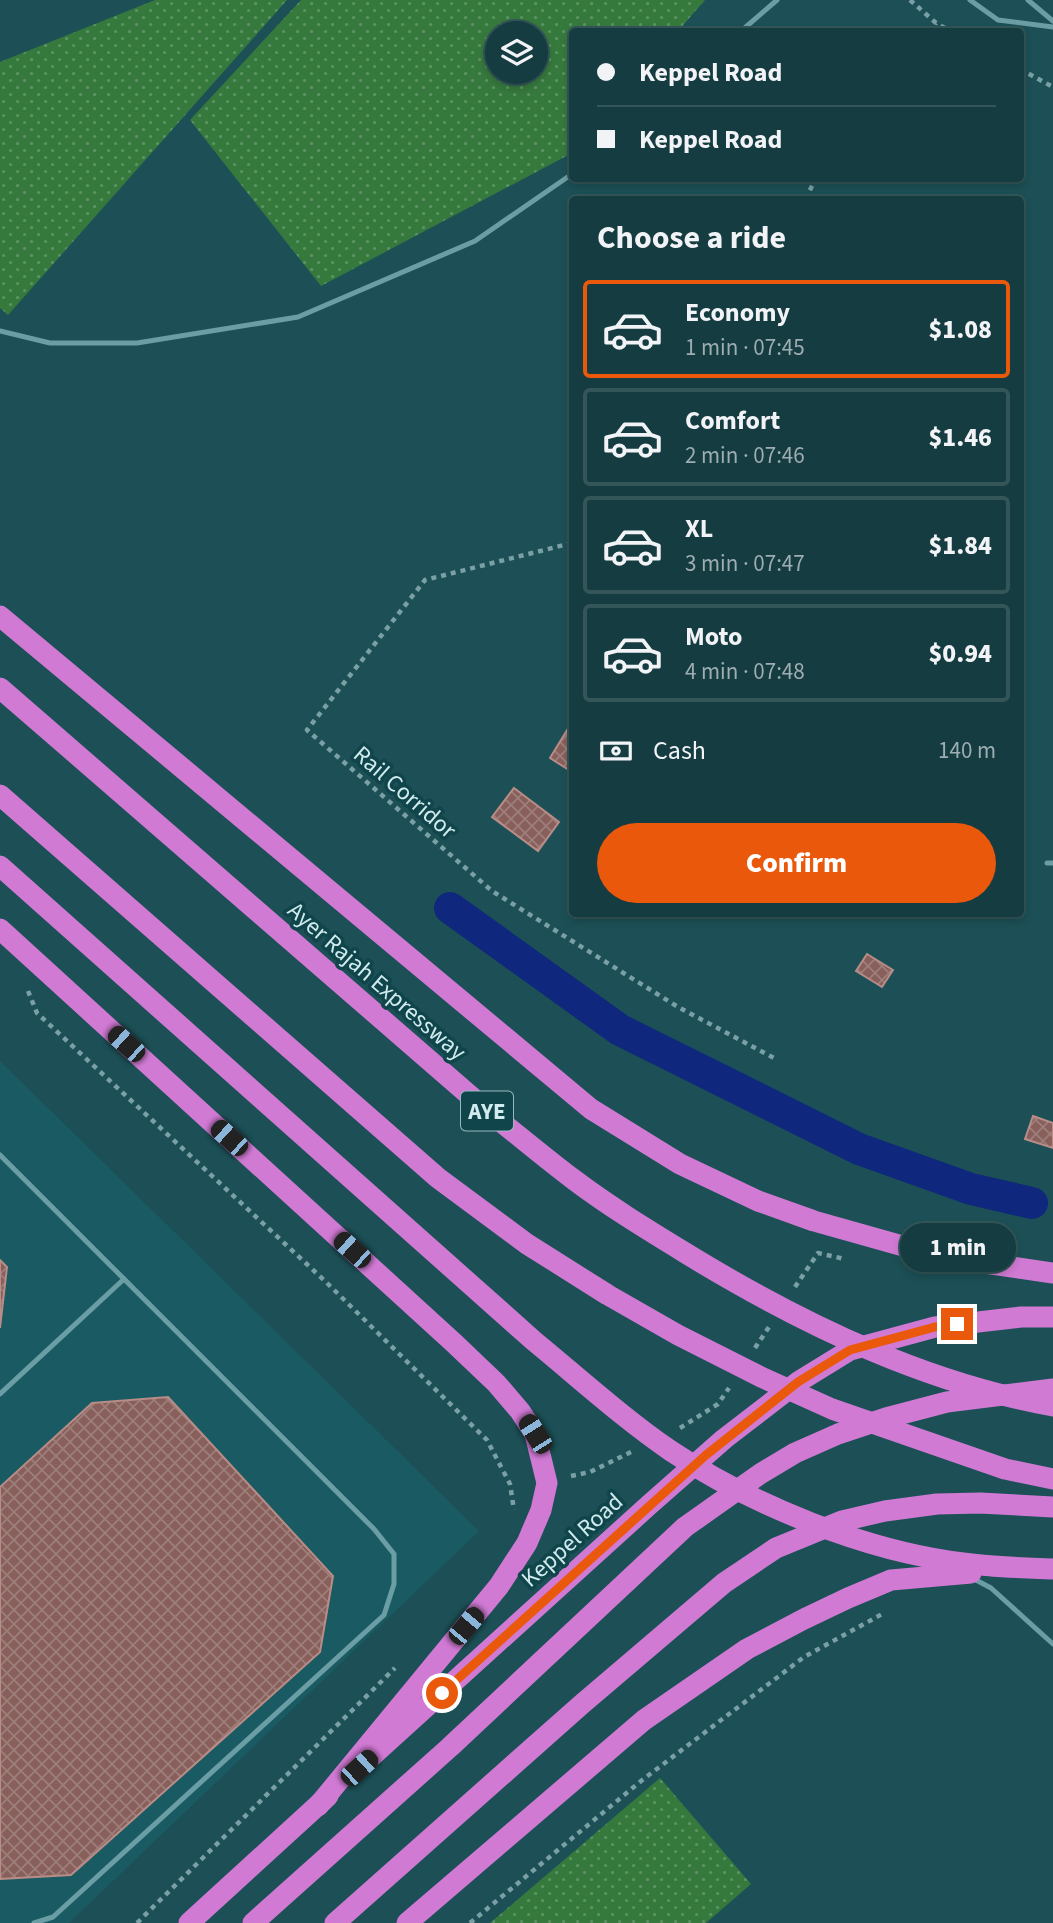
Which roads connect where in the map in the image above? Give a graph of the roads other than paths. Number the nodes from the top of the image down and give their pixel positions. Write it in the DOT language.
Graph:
graph roads {
  1 [pos="777,0"];
  2 [pos="970,0"];
  3 [pos="1028,0"];
  4 [pos="1053,21"];
  5 [pos="1053,27"];
  6 [pos="745,28"];
  7 [pos="569,176"];
  8 [pos="0,331"];
  9 [pos="0,616"];
  10 [pos="0,688"];
  11 [pos="0,795"];
  12 [pos="0,866"];
  13 [pos="0,929"];
  14 [pos="0,1155"];
  15 [pos="1053,1273"];
  16 [pos="124,1279"];
  17 [pos="1053,1317"];
  18 [pos="1053,1389"];
  19 [pos="0,1394"];
  20 [pos="1053,1406"];
  21 [pos="1053,1479"];
  22 [pos="1053,1507"];
  23 [pos="1053,1570"];
  24 [pos="962,1573"];
  25 [pos="1053,1644"];
  26 [pos="318,1806"];
  27 [pos="34,1923"];
  28 [pos="189,1923"];
  29 [pos="253,1923"];
  30 [pos="335,1923"];
  31 [pos="407,1923"];
  1 -- 6 [label="lane"];
  2 -- 5 [label="lane"];
  3 -- 4 [label="lane"];
  7 -- 8 [label="lane"];
  9 -- 15 [label="highway"];
  10 -- 20 [label="highway, Ayer Rajah Expressway / AYE"];
  11 -- 21 [label="highway"];
  12 -- 23 [label="highway"];
  13 -- 26 [label="highway"];
  14 -- 16 [label="lane"];
  16 -- 19 [label="lane"];
  16 -- 27 [label="lane"];
  17 -- 26 [label="highway, Keppel Road"];
  18 -- 29 [label="highway"];
  22 -- 30 [label="highway"];
  23 -- 24 [label="highway"];
  24 -- 25 [label="lane"];
  24 -- 31 [label="highway"];
  26 -- 28 [label="highway, Keppel Road"];
}
